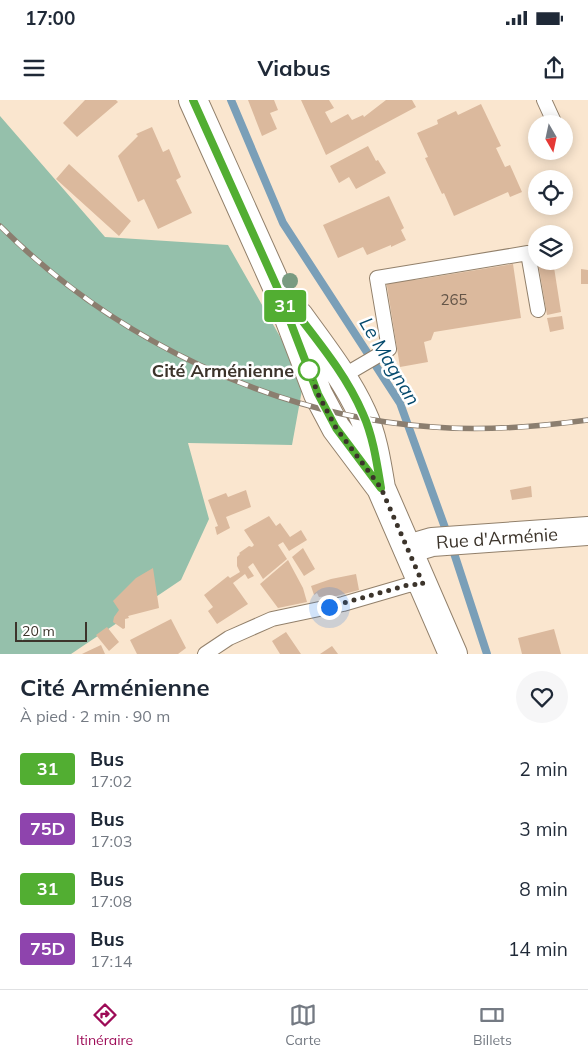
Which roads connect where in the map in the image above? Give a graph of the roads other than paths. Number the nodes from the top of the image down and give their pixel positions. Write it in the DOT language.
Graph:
graph roads {
  1 [pos="193,100"];
  2 [pos="544,100"];
  3 [pos="551,115"];
  4 [pos="277,287"];
  5 [pos="538,310"];
  6 [pos="353,370"];
  7 [pos="381,488"];
  8 [pos="588,531"];
  9 [pos="420,546"];
  10 [pos="423,584"];
  11 [pos="205,654"];
  12 [pos="454,654"];
  1 -- 4 [label="street"];
  2 -- 3 [label="lane"];
  4 -- 6 [label="street"];
  4 -- 7 [label="street"];
  5 -- 6 [label="lane"];
  6 -- 7 [label="street"];
  7 -- 9 [label="street"];
  8 -- 9 [label="street, Rue d'Arménie"];
  9 -- 10 [label="street"];
  10 -- 11 [label="lane"];
  10 -- 12 [label="street"];
}
